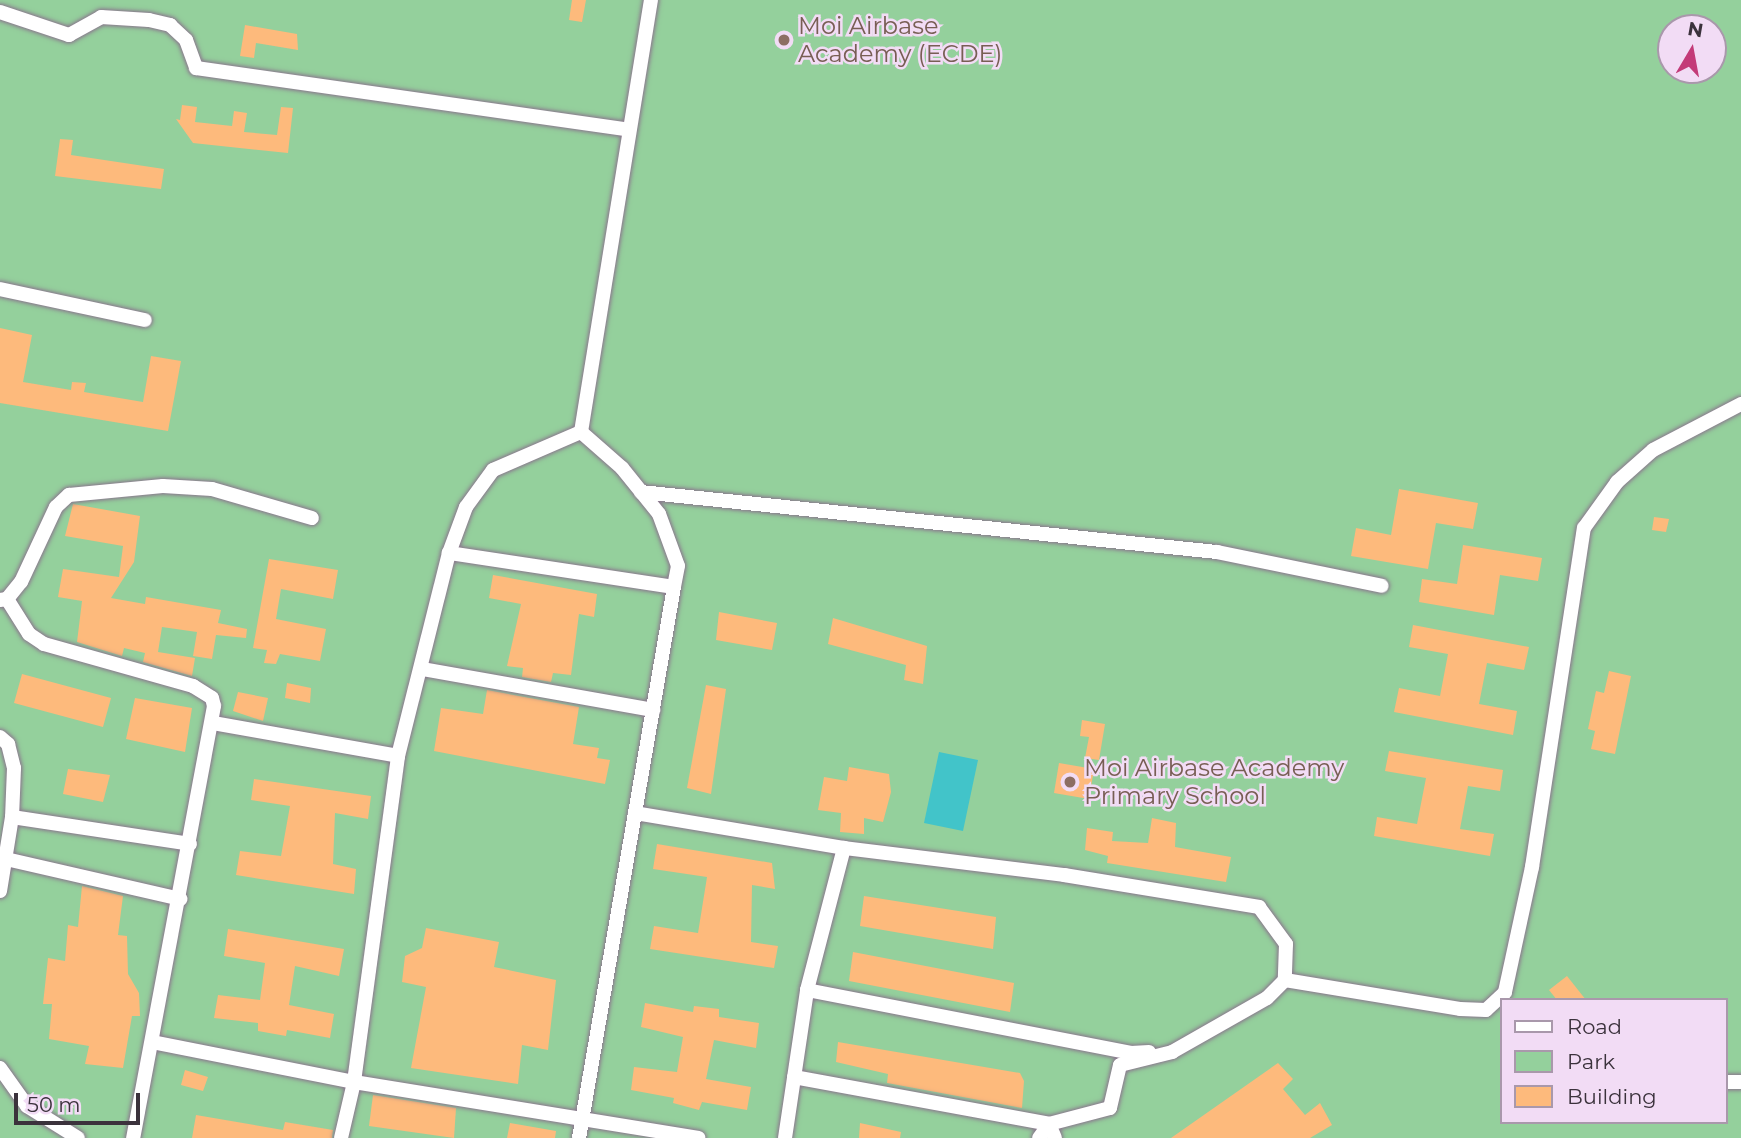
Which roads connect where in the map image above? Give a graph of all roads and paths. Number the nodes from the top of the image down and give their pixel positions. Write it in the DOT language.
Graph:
graph roads {
  1 [pos="650,0"];
  2 [pos="0,12"];
  3 [pos="629,130"];
  4 [pos="0,289"];
  5 [pos="145,320"];
  6 [pos="1741,404"];
  7 [pos="581,432"];
  8 [pos="641,492"];
  9 [pos="312,519"];
  10 [pos="449,553"];
  11 [pos="674,586"];
  12 [pos="1382,586"];
  13 [pos="3,600"];
  14 [pos="423,669"];
  15 [pos="653,710"];
  16 [pos="213,723"];
  17 [pos="0,737"];
  18 [pos="398,756"];
  19 [pos="635,813"];
  20 [pos="12,817"];
  21 [pos="190,844"];
  22 [pos="844,848"];
  23 [pos="6,859"];
  24 [pos="0,891"];
  25 [pos="180,900"];
  26 [pos="1285,980"];
  27 [pos="807,990"];
  28 [pos="1501,998"];
  29 [pos="1499,1002"];
  30 [pos="152,1042"];
  31 [pos="1172,1052"];
  32 [pos="0,1068"];
  33 [pos="794,1077"];
  34 [pos="354,1082"];
  35 [pos="583,1117"];
  36 [pos="1049,1124"];
  37 [pos="78,1138"];
  38 [pos="133,1138"];
  39 [pos="341,1138"];
  40 [pos="579,1138"];
  41 [pos="698,1138"];
  42 [pos="785,1138"];
  43 [pos="1039,1138"];
  44 [pos="1055,1138"];
  1 -- 3 [label="street"];
  2 -- 3 [label="street"];
  3 -- 7 [label="street"];
  4 -- 5 [label="street"];
  6 -- 28 [label="street"];
  7 -- 8 [label="street"];
  7 -- 10 [label="street"];
  8 -- 11 [label="street"];
  8 -- 12 [label="street"];
  9 -- 13 [label="street"];
  10 -- 11 [label="street"];
  10 -- 14 [label="street"];
  11 -- 15 [label="street"];
  13 -- 16 [label="street"];
  14 -- 15 [label="street"];
  14 -- 18 [label="street"];
  15 -- 19 [label="street"];
  16 -- 18 [label="street"];
  16 -- 21 [label="street"];
  17 -- 20 [label="street"];
  18 -- 34 [label="street"];
  19 -- 22 [label="street"];
  19 -- 35 [label="street"];
  20 -- 21 [label="street"];
  20 -- 23 [label="street"];
  21 -- 25 [label="street"];
  22 -- 26 [label="street"];
  22 -- 27 [label="street"];
  23 -- 24 [label="street"];
  23 -- 25 [label="street"];
  25 -- 30 [label="street"];
  26 -- 29 [label="street"];
  26 -- 31 [label="street"];
  27 -- 31 [label="street"];
  27 -- 33 [label="street"];
  30 -- 34 [label="street"];
  30 -- 38 [label="street"];
  31 -- 36 [label="street"];
  32 -- 37 [label="street"];
  33 -- 36 [label="street"];
  33 -- 42 [label="street"];
  34 -- 35 [label="street"];
  34 -- 39 [label="street"];
  35 -- 40 [label="street"];
  35 -- 41 [label="street"];
  36 -- 43 [label="street"];
  36 -- 44 [label="street"];
}
